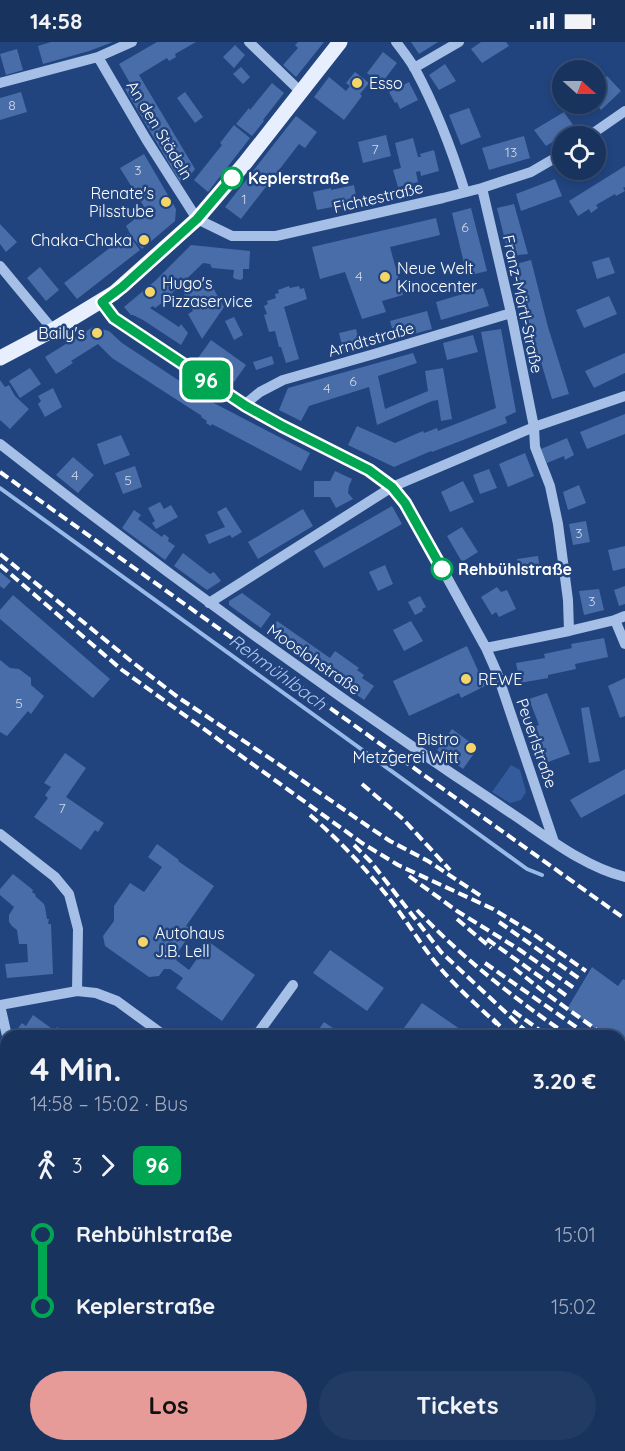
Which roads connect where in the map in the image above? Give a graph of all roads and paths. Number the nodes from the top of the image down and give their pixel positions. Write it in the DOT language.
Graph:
graph roads {
  1 [pos="132,42"];
  2 [pos="249,42"];
  3 [pos="340,42"];
  4 [pos="396,42"];
  5 [pos="459,42"];
  6 [pos="98,57"];
  7 [pos="414,68"];
  8 [pos="0,83"];
  9 [pos="301,92"];
  10 [pos="625,111"];
  11 [pos="603,126"];
  12 [pos="552,160"];
  13 [pos="482,188"];
  14 [pos="465,192"];
  15 [pos="197,219"];
  16 [pos="0,266"];
  17 [pos="102,302"];
  18 [pos="511,313"];
  19 [pos="53,330"];
  20 [pos="0,358"];
  21 [pos="625,396"];
  22 [pos="246,406"];
  23 [pos="534,427"];
  24 [pos="0,444"];
  25 [pos="392,487"];
  26 [pos="209,603"];
  27 [pos="620,618"];
  28 [pos="569,631"];
  29 [pos="625,644"];
  30 [pos="486,648"];
  31 [pos="0,834"];
  32 [pos="554,843"];
  33 [pos="625,877"];
  34 [pos="293,985"];
  35 [pos="77,991"];
  36 [pos="0,1005"];
  37 [pos="6,1030"];
  38 [pos="157,1030"];
  39 [pos="260,1030"];
  1 -- 6 [label="street"];
  2 -- 9 [label="street"];
  3 -- 9 [label="main road"];
  4 -- 7 [label="street"];
  5 -- 7 [label="street"];
  6 -- 8 [label="street"];
  6 -- 15 [label="street, An den Städeln"];
  7 -- 14 [label="street"];
  9 -- 15 [label="main road"];
  10 -- 11 [label="street"];
  12 -- 13 [label="street, Fichtestraße"];
  13 -- 14 [label="street, Fichtestraße"];
  13 -- 18 [label="street, Franz-Mörtl-Straße"];
  14 -- 15 [label="street, Fichtestraße"];
  15 -- 17 [label="main road"];
  16 -- 19 [label="street"];
  17 -- 19 [label="main road"];
  17 -- 22 [label="street, Peuerlstraße"];
  18 -- 22 [label="street, Arndtstraße"];
  18 -- 23 [label="street, Franz-Mörtl-Straße"];
  19 -- 20 [label="main road"];
  21 -- 23 [label="street"];
  22 -- 25 [label="street, Peuerlstraße"];
  23 -- 25 [label="street"];
  23 -- 28 [label="street, Franz-Mörtl-Straße"];
  24 -- 26 [label="street, Mooslohstraße"];
  25 -- 26 [label="street"];
  25 -- 30 [label="street, Peuerlstraße"];
  26 -- 32 [label="street, Mooslohstraße"];
  27 -- 28 [label="street"];
  27 -- 29 [label="street"];
  28 -- 30 [label="street"];
  30 -- 32 [label="street, Peuerlstraße"];
  31 -- 35 [label="street"];
  32 -- 33 [label="street, Mooslohstraße"];
  34 -- 39 [label="street"];
  35 -- 36 [label="street"];
  35 -- 38 [label="street"];
  36 -- 37 [label="street"];
}
